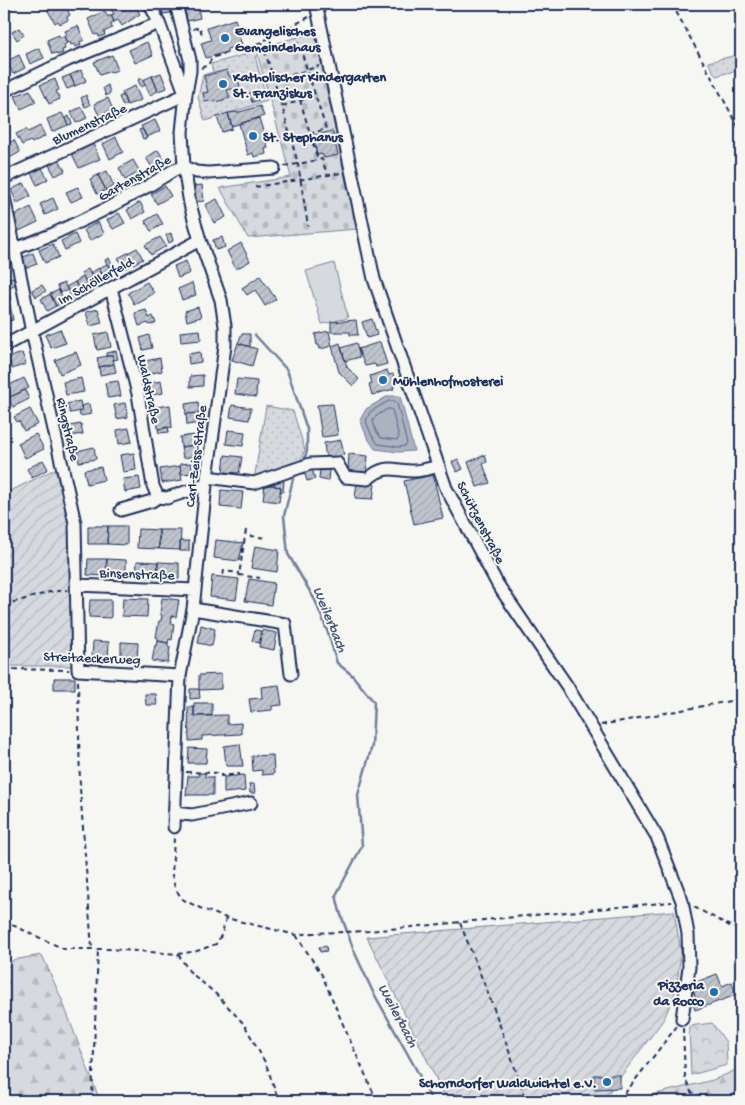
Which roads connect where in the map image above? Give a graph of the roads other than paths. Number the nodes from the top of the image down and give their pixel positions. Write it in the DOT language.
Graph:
graph roads {
  1 [pos="150,4"];
  2 [pos="176,4"];
  3 [pos="317,8"];
  4 [pos="159,23"];
  5 [pos="4,91"];
  6 [pos="186,94"];
  7 [pos="184,167"];
  8 [pos="274,168"];
  9 [pos="4,178"];
  10 [pos="4,197"];
  11 [pos="200,240"];
  12 [pos="15,248"];
  13 [pos="111,288"];
  14 [pos="32,332"];
  15 [pos="4,346"];
  16 [pos="439,466"];
  17 [pos="206,481"];
  18 [pos="158,497"];
  19 [pos="122,510"];
  20 [pos="77,587"];
  21 [pos="195,590"];
  22 [pos="193,609"];
  23 [pos="78,670"];
  24 [pos="291,674"];
  25 [pos="180,676"];
  26 [pos="251,803"];
  27 [pos="174,813"];
  28 [pos="174,827"];
  29 [pos="682,1019"];
  1 -- 4 [label="street"];
  2 -- 6 [label="street, Carl-Zeiss-Straße"];
  3 -- 16 [label="street, Schützenstraße"];
  4 -- 5 [label="street"];
  4 -- 6 [label="street"];
  6 -- 7 [label="street, Carl-Zeiss-Straße"];
  6 -- 9 [label="street, Blumenstraße"];
  7 -- 8 [label="street, Gartenstraße"];
  7 -- 11 [label="street, Carl-Zeiss-Straße"];
  7 -- 12 [label="street, Gartenstraße"];
  10 -- 12 [label="street, Ringstraße"];
  11 -- 13 [label="street, Im Schöllerfeld"];
  11 -- 17 [label="street, Carl-Zeiss-Straße"];
  12 -- 14 [label="street, Ringstraße"];
  13 -- 14 [label="street, Im Schöllerfeld"];
  13 -- 18 [label="street, Waldstraße"];
  14 -- 15 [label="street, Im Schöllerfeld"];
  14 -- 20 [label="street, Ringstraße"];
  16 -- 17 [label="street"];
  16 -- 29 [label="street, Schützenstraße"];
  17 -- 18 [label="street"];
  17 -- 21 [label="street, Carl-Zeiss-Straße"];
  18 -- 19 [label="street"];
  20 -- 21 [label="street, Binsenstraße"];
  20 -- 23 [label="street, Ringstraße"];
  21 -- 22 [label="street, Carl-Zeiss-Straße"];
  22 -- 24 [label="street"];
  22 -- 25 [label="street, Carl-Zeiss-Straße"];
  23 -- 25 [label="street, Streitaeckerweg"];
  25 -- 27 [label="street, Carl-Zeiss-Straße"];
  26 -- 27 [label="street"];
  27 -- 28 [label="street, Carl-Zeiss-Straße"];
}
